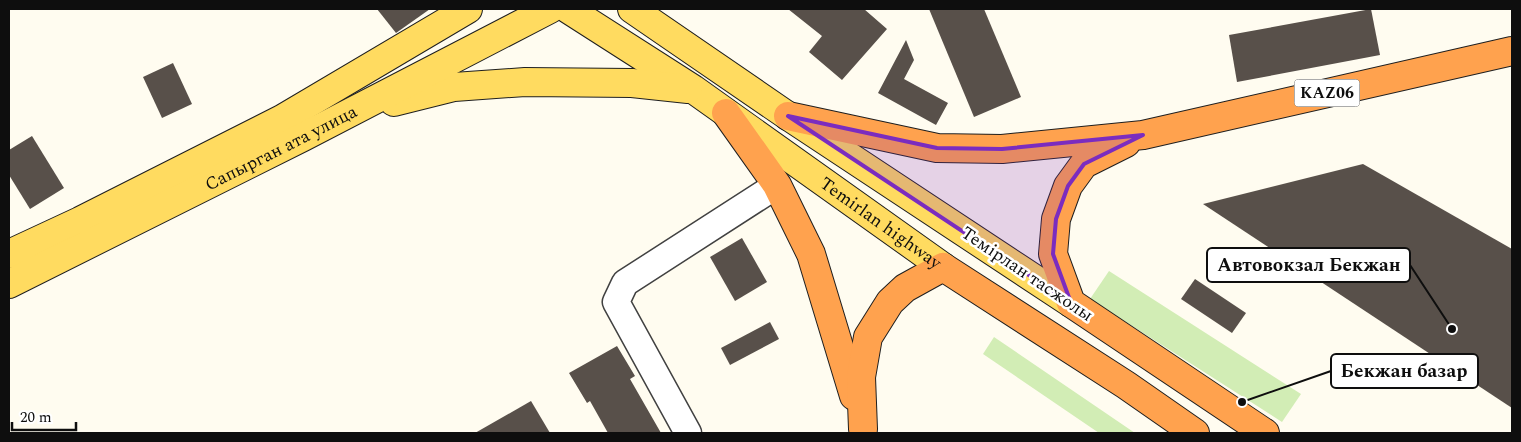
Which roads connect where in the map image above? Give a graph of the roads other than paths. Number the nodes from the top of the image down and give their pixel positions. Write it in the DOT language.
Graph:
graph roads {
  1 [pos="468,9"];
  2 [pos="550,9"];
  3 [pos="568,9"];
  4 [pos="632,9"];
  5 [pos="1512,50"];
  6 [pos="692,90"];
  7 [pos="353,111"];
  8 [pos="726,113"];
  9 [pos="788,116"];
  10 [pos="1143,134"];
  11 [pos="777,185"];
  12 [pos="9,253"];
  13 [pos="943,267"];
  14 [pos="9,284"];
  15 [pos="1071,303"];
  16 [pos="864,431"];
  17 [pos="688,433"];
  18 [pos="1195,433"];
  19 [pos="1265,433"];
  1 -- 12 [label="main road, Сапырган ата улица"];
  2 -- 7 [label="main road, Сапырган ата улица"];
  3 -- 6 [label="main road, Temirlan highway"];
  4 -- 9 [label="main road"];
  5 -- 10 [label="highway, KАZ06"];
  6 -- 7 [label="main road"];
  6 -- 8 [label="main road, Temirlan highway"];
  7 -- 14 [label="main road, Сапырган ата улица"];
  8 -- 11 [label="highway"];
  8 -- 13 [label="main road, Temirlan highway"];
  9 -- 10 [label="highway"];
  9 -- 15 [label="main road, Темірлан тасжолы"];
  10 -- 15 [label="highway, KАZ06"];
  11 -- 16 [label="highway"];
  11 -- 17 [label="street"];
  13 -- 16 [label="highway"];
  13 -- 18 [label="highway, Temirlan highway"];
  15 -- 19 [label="highway, Темірлан тасжолы"];
}
